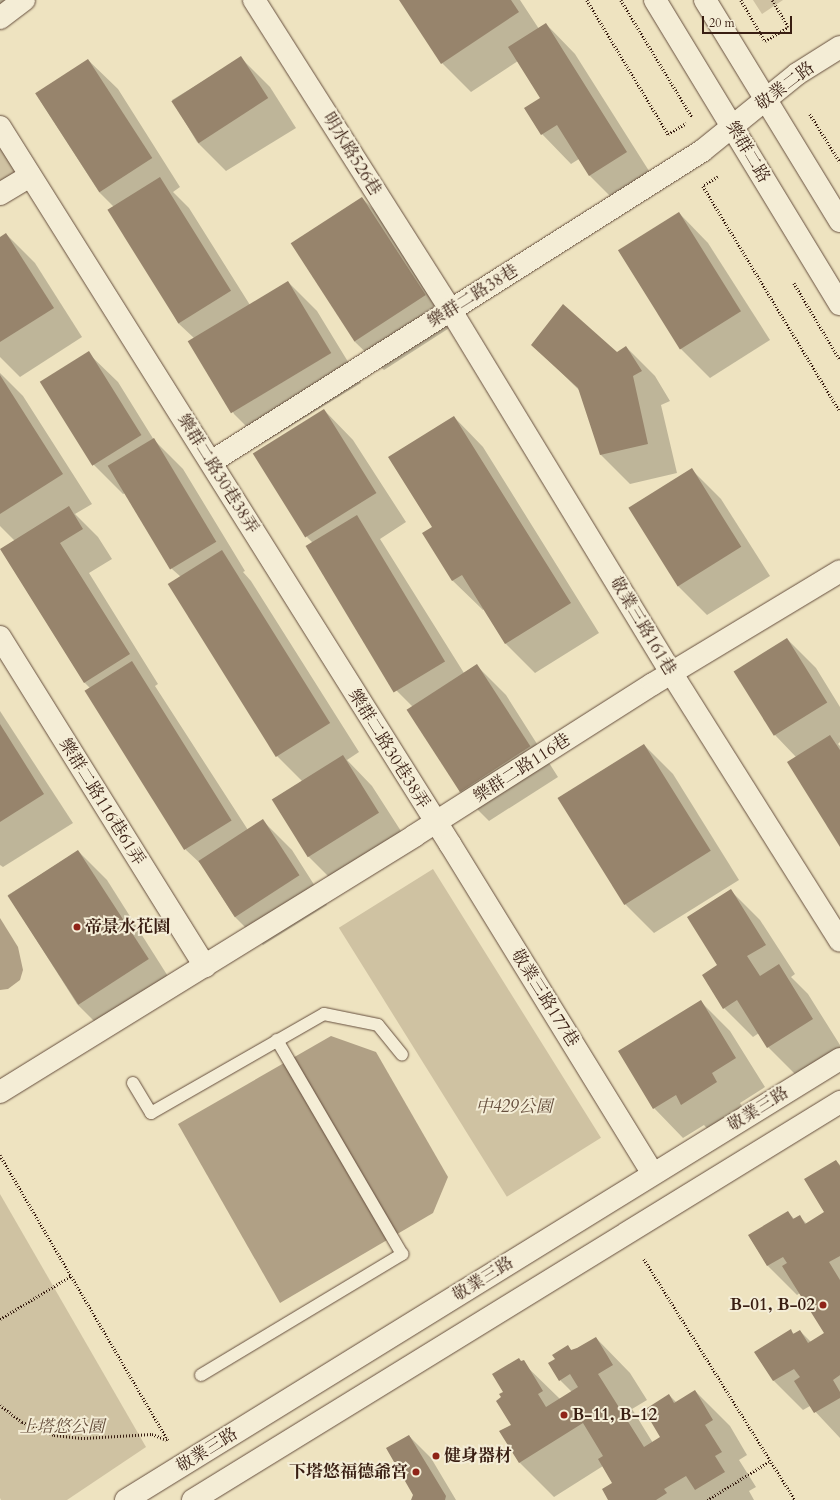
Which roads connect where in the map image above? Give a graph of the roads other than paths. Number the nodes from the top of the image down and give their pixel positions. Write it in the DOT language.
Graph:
graph roads {
  1 [pos="24,0"];
  2 [pos="254,0"];
  3 [pos="655,0"];
  4 [pos="705,0"];
  5 [pos="0,18"];
  6 [pos="840,47"];
  7 [pos="766,99"];
  8 [pos="0,127"];
  9 [pos="733,127"];
  10 [pos="30,176"];
  11 [pos="0,194"];
  12 [pos="840,221"];
  13 [pos="840,304"];
  14 [pos="450,309"];
  15 [pos="211,462"];
  16 [pos="840,571"];
  17 [pos="0,637"];
  18 [pos="672,674"];
  19 [pos="435,822"];
  20 [pos="840,941"];
  21 [pos="205,966"];
  22 [pos="277,1040"];
  23 [pos="402,1056"];
  24 [pos="840,1059"];
  25 [pos="132,1083"];
  26 [pos="0,1092"];
  27 [pos="840,1102"];
  28 [pos="653,1174"];
  29 [pos="201,1375"];
  30 [pos="126,1500"];
  31 [pos="193,1500"];
  1 -- 5 [label="street"];
  2 -- 14 [label="street, 明水路526巷"];
  3 -- 9 [label="street, 樂群二路"];
  4 -- 7 [label="street"];
  6 -- 7 [label="street, 敬業二路"];
  7 -- 9 [label="street, 敬業二路"];
  7 -- 12 [label="street"];
  8 -- 10 [label="street, 樂群二路30巷38弄"];
  9 -- 13 [label="street, 樂群二路"];
  9 -- 14 [label="street, 樂群二路38巷"];
  10 -- 11 [label="street"];
  10 -- 15 [label="street, 樂群二路30巷38弄"];
  14 -- 15 [label="street, 樂群二路38巷"];
  14 -- 18 [label="street, 敬業三路161巷"];
  15 -- 19 [label="street, 樂群二路30巷38弄"];
  16 -- 18 [label="street, 樂群二路116巷"];
  17 -- 21 [label="street, 樂群二路116巷61弄"];
  18 -- 19 [label="street, 樂群二路116巷"];
  18 -- 20 [label="street, 敬業三路161巷"];
  19 -- 21 [label="street, 樂群二路116巷"];
  19 -- 28 [label="street, 敬業三路177巷"];
  21 -- 26 [label="street, 樂群二路116巷"];
  22 -- 23 [label="lane"];
  22 -- 25 [label="lane"];
  22 -- 29 [label="lane"];
  24 -- 28 [label="street, 敬業三路"];
  27 -- 31 [label="street, 敬業三路"];
  28 -- 30 [label="street, 敬業三路"];
}
